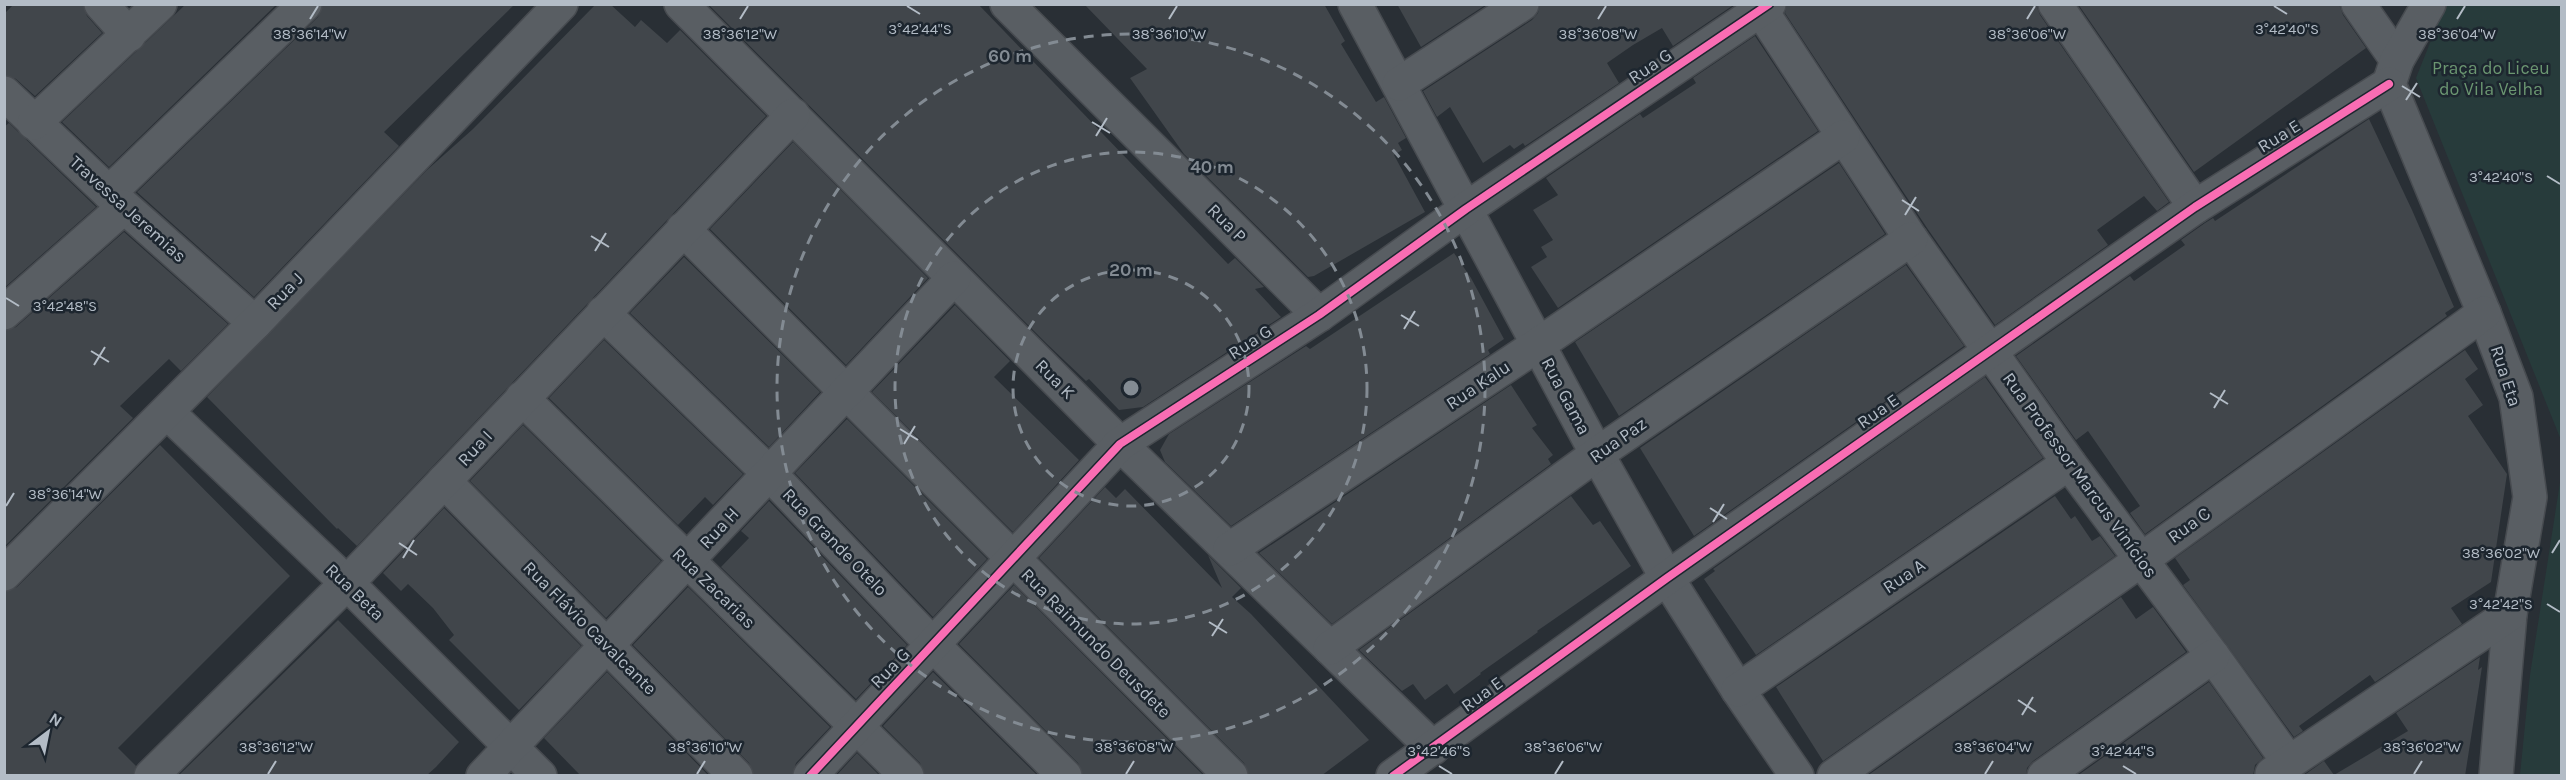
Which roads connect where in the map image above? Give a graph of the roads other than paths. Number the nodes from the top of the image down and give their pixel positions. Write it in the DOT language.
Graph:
graph roads {
  1 [pos="101,4"];
  2 [pos="160,4"];
  3 [pos="305,4"];
  4 [pos="561,4"];
  5 [pos="681,4"];
  6 [pos="1007,4"];
  7 [pos="1355,4"];
  8 [pos="1522,4"];
  9 [pos="2055,4"];
  10 [pos="2358,4"];
  11 [pos="2429,4"];
  12 [pos="1762,6"];
  13 [pos="129,35"];
  14 [pos="2393,72"];
  15 [pos="1398,84"];
  16 [pos="15,110"];
  17 [pos="794,115"];
  18 [pos="1843,137"];
  19 [pos="116,200"];
  20 [pos="2195,207"];
  21 [pos="1466,209"];
  22 [pos="682,229"];
  23 [pos="1911,239"];
  24 [pos="954,278"];
  25 [pos="4,313"];
  26 [pos="603,313"];
  27 [pos="2484,313"];
  28 [pos="1319,315"];
  29 [pos="255,323"];
  30 [pos="1539,344"];
  31 [pos="1990,350"];
  32 [pos="846,394"];
  33 [pos="522,398"];
  34 [pos="166,412"];
  35 [pos="1120,444"];
  36 [pos="1597,454"];
  37 [pos="2069,463"];
  38 [pos="770,474"];
  39 [pos="444,481"];
  40 [pos="1230,549"];
  41 [pos="1012,560"];
  42 [pos="2141,560"];
  43 [pos="687,562"];
  44 [pos="4,574"];
  45 [pos="1667,578"];
  46 [pos="347,583"];
  47 [pos="2510,614"];
  48 [pos="933,645"];
  49 [pos="608,646"];
  50 [pos="1330,648"];
  51 [pos="2213,656"];
  52 [pos="1738,690"];
  53 [pos="857,724"];
  54 [pos="512,747"];
  55 [pos="1433,748"];
  56 [pos="2279,768"];
  57 [pos="151,776"];
  58 [pos="483,776"];
  59 [pos="540,776"];
  60 [pos="736,776"];
  61 [pos="810,776"];
  62 [pos="907,776"];
  63 [pos="1065,776"];
  64 [pos="1231,776"];
  65 [pos="1393,776"];
  66 [pos="1797,776"];
  67 [pos="1834,776"];
  68 [pos="2044,776"];
  69 [pos="2496,776"];
  1 -- 13 [label="street"];
  2 -- 13 [label="street"];
  3 -- 19 [label="street"];
  4 -- 29 [label="street, Rua J"];
  5 -- 17 [label="street, Rua K"];
  6 -- 28 [label="street, Rua P"];
  7 -- 15 [label="street, Rua Gama"];
  8 -- 15 [label="street"];
  9 -- 20 [label="street"];
  10 -- 14 [label="street, Rua Eta"];
  11 -- 14 [label="street"];
  12 -- 18 [label="street, Rua Professor Marcus Vinícios"];
  12 -- 21 [label="street, Rua G"];
  13 -- 16 [label="street"];
  14 -- 20 [label="street, Rua E"];
  14 -- 27 [label="street, Rua Eta"];
  15 -- 21 [label="street, Rua Gama"];
  16 -- 19 [label="street, Travessa Jeremias"];
  17 -- 22 [label="street, Rua I"];
  17 -- 24 [label="street, Rua K"];
  18 -- 23 [label="street, Rua Professor Marcus Vinícios"];
  18 -- 30 [label="street, Rua Kalu"];
  19 -- 25 [label="street"];
  19 -- 29 [label="street, Travessa Jeremias"];
  20 -- 31 [label="street, Rua E"];
  21 -- 28 [label="street, Rua G"];
  21 -- 30 [label="street, Rua Gama"];
  22 -- 26 [label="street, Rua I"];
  22 -- 32 [label="street, Rua Raimundo Deusdete"];
  23 -- 31 [label="street, Rua Professor Marcus Vinícios"];
  23 -- 36 [label="street, Rua Paz"];
  24 -- 32 [label="street, Rua H"];
  24 -- 35 [label="street, Rua K"];
  26 -- 33 [label="street, Rua I"];
  26 -- 38 [label="street, Rua Grande Otelo"];
  27 -- 42 [label="street, Rua C"];
  27 -- 47 [label="street, Rua Eta"];
  28 -- 35 [label="street, Rua G"];
  29 -- 34 [label="street, Rua J"];
  30 -- 36 [label="street, Rua Gama"];
  30 -- 40 [label="street, Rua Kalu"];
  31 -- 37 [label="street, Rua Professor Marcus Vinícios"];
  31 -- 45 [label="street, Rua E"];
  32 -- 38 [label="street, Rua H"];
  32 -- 41 [label="street, Rua Raimundo Deusdete"];
  33 -- 39 [label="street, Rua I"];
  33 -- 43 [label="street, Rua Zacarias"];
  34 -- 44 [label="street, Rua J"];
  34 -- 46 [label="street, Rua Beta"];
  35 -- 40 [label="street, Rua K"];
  35 -- 41 [label="street, Rua G"];
  36 -- 45 [label="street, Rua Gama"];
  36 -- 50 [label="street, Rua Paz"];
  37 -- 42 [label="street, Rua Professor Marcus Vinícios"];
  37 -- 52 [label="street, Rua A"];
  38 -- 43 [label="street, Rua H"];
  38 -- 48 [label="street, Rua Grande Otelo"];
  39 -- 46 [label="street, Rua I"];
  39 -- 49 [label="street, Rua Flávio Cavalcante"];
  40 -- 50 [label="street, Rua K"];
  41 -- 48 [label="street, Rua G"];
  41 -- 64 [label="street, Rua Raimundo Deusdete"];
  42 -- 51 [label="street, Rua Professor Marcus Vinícios"];
  42 -- 67 [label="street, Rua C"];
  43 -- 49 [label="street, Rua H"];
  43 -- 53 [label="street, Rua Zacarias"];
  45 -- 52 [label="street, Rua Gama"];
  45 -- 55 [label="street, Rua E"];
  46 -- 54 [label="street, Rua Beta"];
  46 -- 57 [label="street, Rua I"];
  47 -- 56 [label="street"];
  47 -- 69 [label="street, Rua Eta"];
  48 -- 53 [label="street, Rua G"];
  48 -- 63 [label="street, Rua Grande Otelo"];
  49 -- 54 [label="street, Rua H"];
  49 -- 60 [label="street, Rua Flávio Cavalcante"];
  50 -- 55 [label="street, Rua K"];
  51 -- 56 [label="street, Rua Professor Marcus Vinícios"];
  51 -- 68 [label="street"];
  52 -- 66 [label="street, Rua Gama"];
  53 -- 61 [label="street, Rua G"];
  53 -- 62 [label="street, Rua Zacarias"];
  54 -- 58 [label="street, Rua H"];
  54 -- 59 [label="street, Rua Beta"];
  55 -- 65 [label="street, Rua E"];
}
